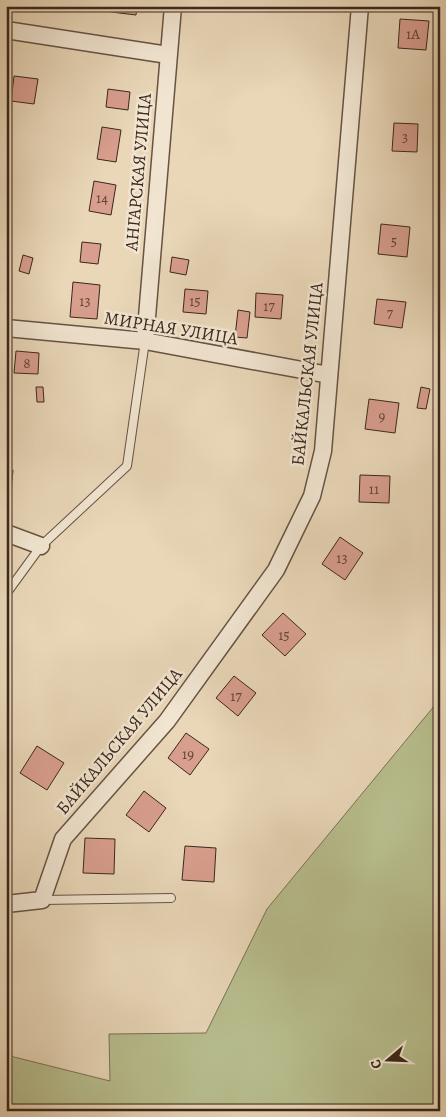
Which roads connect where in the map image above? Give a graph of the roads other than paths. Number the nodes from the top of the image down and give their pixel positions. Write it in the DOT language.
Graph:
graph roads {
  1 [pos="173,6"];
  2 [pos="360,6"];
  3 [pos="6,30"];
  4 [pos="168,54"];
  5 [pos="6,328"];
  6 [pos="145,341"];
  7 [pos="329,375"];
  8 [pos="6,533"];
  9 [pos="41,546"];
  10 [pos="6,594"];
  11 [pos="171,898"];
  12 [pos="42,900"];
  13 [pos="6,904"];
  1 -- 4 [label="street, АНГАРСКАЯ УЛИЦА"];
  2 -- 7 [label="street, БАЙКАЛЬСКАЯ УЛИЦА"];
  3 -- 4 [label="street"];
  4 -- 6 [label="street, АНГАРСКАЯ УЛИЦА"];
  5 -- 6 [label="street, МИРНАЯ УЛИЦА"];
  6 -- 7 [label="street, МИРНАЯ УЛИЦА"];
  6 -- 9 [label="lane"];
  7 -- 12 [label="street, БАЙКАЛЬСКАЯ УЛИЦА"];
  8 -- 9 [label="street"];
  9 -- 10 [label="lane"];
  11 -- 12 [label="lane"];
  12 -- 13 [label="street"];
}
